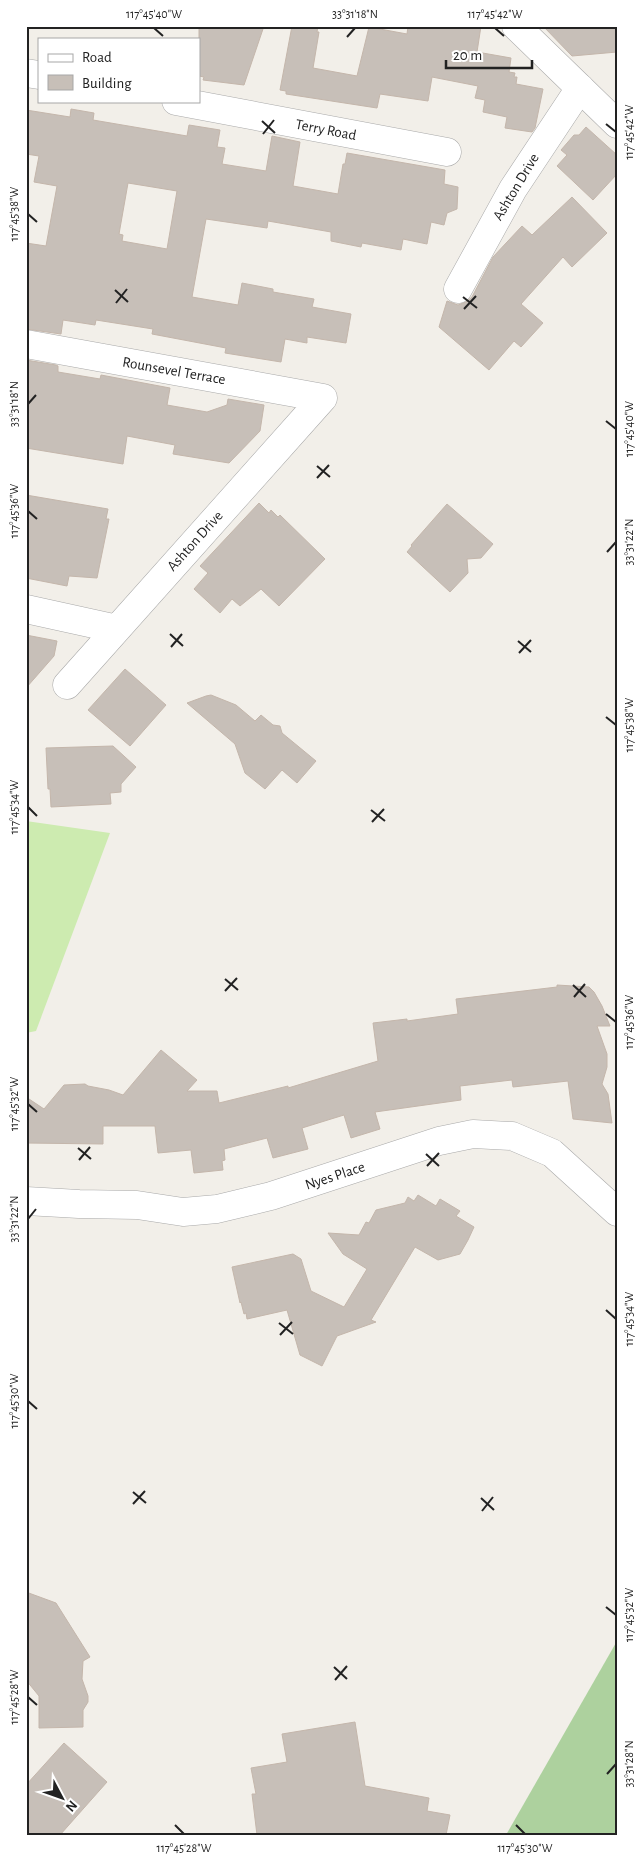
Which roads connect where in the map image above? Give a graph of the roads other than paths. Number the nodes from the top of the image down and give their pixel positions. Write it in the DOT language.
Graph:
graph roads {
  1 [pos="516,26"];
  2 [pos="580,88"];
  3 [pos="181,102"];
  4 [pos="617,124"];
  5 [pos="447,152"];
  6 [pos="458,290"];
  7 [pos="26,344"];
  8 [pos="323,398"];
  9 [pos="26,609"];
  10 [pos="117,629"];
  11 [pos="67,685"];
  12 [pos="26,1201"];
  13 [pos="617,1212"];
  1 -- 2 [label="street"];
  2 -- 4 [label="street"];
  2 -- 6 [label="street, Ashton Drive"];
  3 -- 5 [label="street, Terry Road"];
  7 -- 8 [label="street, Rounsevel Terrace"];
  8 -- 10 [label="street, Ashton Drive"];
  9 -- 10 [label="street"];
  10 -- 11 [label="street, Ashton Drive"];
  12 -- 13 [label="street, Nyes Place"];
}
